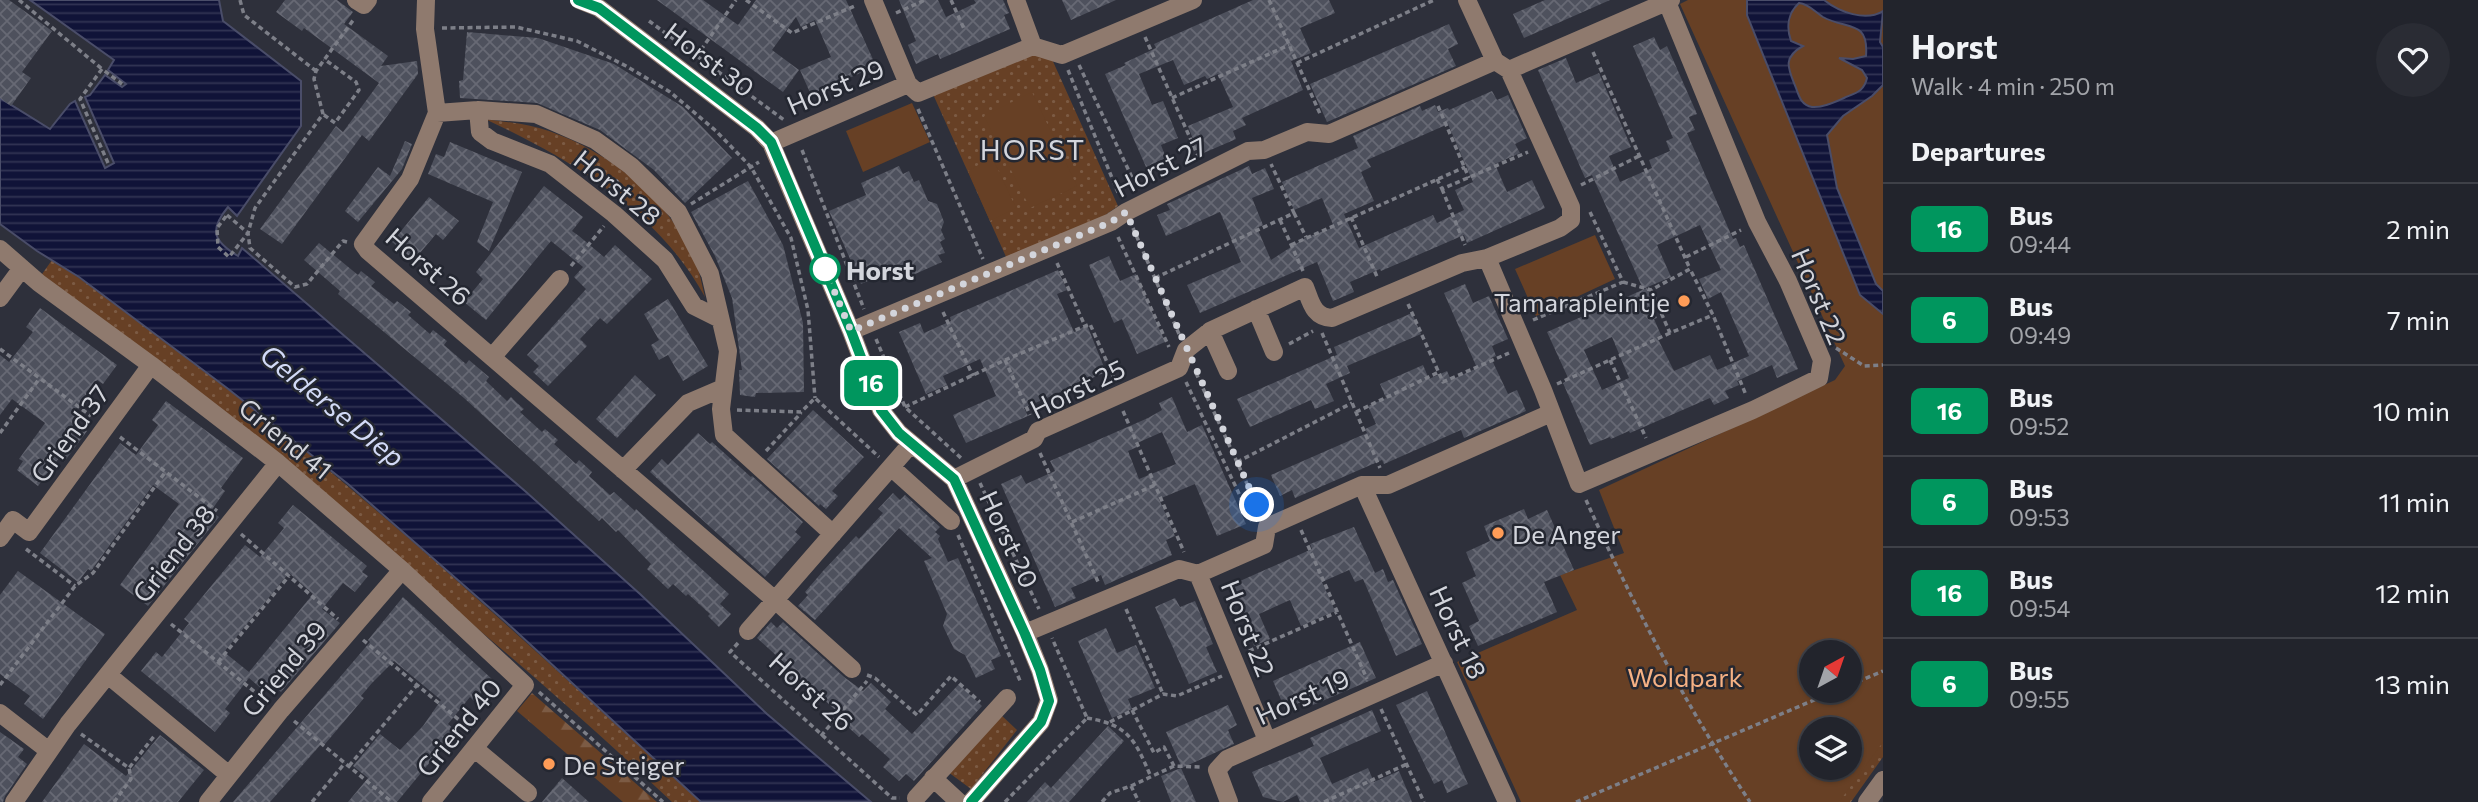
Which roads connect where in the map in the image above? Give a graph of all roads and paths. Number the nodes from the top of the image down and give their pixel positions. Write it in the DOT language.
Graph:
graph roads {
  1 [pos="19,0"];
  2 [pos="240,0"];
  3 [pos="426,0"];
  4 [pos="579,0"];
  5 [pos="736,0"];
  6 [pos="746,0"];
  7 [pos="871,0"];
  8 [pos="925,0"];
  9 [pos="951,0"];
  10 [pos="1016,0"];
  11 [pos="1193,0"];
  12 [pos="1269,0"];
  13 [pos="1434,0"];
  14 [pos="1467,0"];
  15 [pos="1669,1"];
  16 [pos="363,2"];
  17 [pos="641,16"];
  18 [pos="881,20"];
  19 [pos="1139,23"];
  20 [pos="425,29"];
  21 [pos="965,31"];
  22 [pos="1586,37"];
  23 [pos="1289,45"];
  24 [pos="1033,46"];
  25 [pos="1067,53"];
  26 [pos="697,55"];
  27 [pos="324,59"];
  28 [pos="1297,63"];
  29 [pos="1502,66"];
  30 [pos="102,69"];
  31 [pos="316,71"];
  32 [pos="684,73"];
  33 [pos="122,85"];
  34 [pos="913,88"];
  35 [pos="1431,89"];
  36 [pos="670,92"];
  37 [pos="1172,98"];
  38 [pos="478,110"];
  39 [pos="438,113"];
  40 [pos="323,114"];
  41 [pos="795,131"];
  42 [pos="1329,134"];
  43 [pos="1543,145"];
  44 [pos="773,147"];
  45 [pos="1264,150"];
  46 [pos="1639,156"];
  47 [pos="108,163"];
  48 [pos="631,166"];
  49 [pos="751,167"];
  50 [pos="1465,167"];
  51 [pos="1205,172"];
  52 [pos="1469,178"];
  53 [pos="1437,180"];
  54 [pos="1442,189"];
  55 [pos="1583,195"];
  56 [pos="598,202"];
  57 [pos="1144,203"];
  58 [pos="1587,205"];
  59 [pos="678,212"];
  60 [pos="1126,212"];
  61 [pos="614,214"];
  62 [pos="1294,214"];
  63 [pos="1351,217"];
  64 [pos="1280,220"];
  65 [pos="1757,222"];
  66 [pos="248,233"];
  67 [pos="1306,237"];
  68 [pos="363,244"];
  69 [pos="1291,245"];
  70 [pos="1051,248"];
  71 [pos="0,249"];
  72 [pos="1686,257"];
  73 [pos="1479,259"];
  74 [pos="22,268"];
  75 [pos="1690,269"];
  76 [pos="989,274"];
  77 [pos="1155,278"];
  78 [pos="560,279"];
  79 [pos="1623,282"];
  80 [pos="1305,287"];
  81 [pos="1651,290"];
  82 [pos="1393,292"];
  83 [pos="936,296"];
  84 [pos="0,298"];
  85 [pos="1256,309"];
  86 [pos="1713,315"];
  87 [pos="720,319"];
  88 [pos="1085,326"];
  89 [pos="1320,327"];
  90 [pos="1516,328"];
  91 [pos="1808,330"];
  92 [pos="851,331"];
  93 [pos="1210,331"];
  94 [pos="1670,333"];
  95 [pos="1524,346"];
  96 [pos="1186,350"];
  97 [pos="1274,352"];
  98 [pos="493,356"];
  99 [pos="1004,360"];
  100 [pos="1610,360"];
  101 [pos="152,365"];
  102 [pos="1883,365"];
  103 [pos="1228,371"];
  104 [pos="1439,372"];
  105 [pos="973,376"];
  106 [pos="39,379"];
  107 [pos="723,388"];
  108 [pos="1543,390"];
  109 [pos="1121,395"];
  110 [pos="815,398"];
  111 [pos="1352,404"];
  112 [pos="905,407"];
  113 [pos="721,409"];
  114 [pos="1753,410"];
  115 [pos="801,412"];
  116 [pos="1356,412"];
  117 [pos="1551,413"];
  118 [pos="0,433"];
  119 [pos="1036,435"];
  120 [pos="911,444"];
  121 [pos="1652,452"];
  122 [pos="1237,461"];
  123 [pos="278,463"];
  124 [pos="755,463"];
  125 [pos="891,467"];
  126 [pos="623,470"];
  127 [pos="166,471"];
  128 [pos="954,479"];
  129 [pos="1579,484"];
  130 [pos="1155,485"];
  131 [pos="1362,485"];
  132 [pos="1388,485"];
  133 [pos="1294,514"];
  134 [pos="951,521"];
  135 [pos="1072,522"];
  136 [pos="4,526"];
  137 [pos="1267,527"];
  138 [pos="832,534"];
  139 [pos="1185,555"];
  140 [pos="402,570"];
  141 [pos="1198,574"];
  142 [pos="289,576"];
  143 [pos="75,586"];
  144 [pos="1112,596"];
  145 [pos="775,600"];
  146 [pos="1337,612"];
  147 [pos="159,614"];
  148 [pos="748,631"];
  149 [pos="1025,634"];
  150 [pos="218,662"];
  151 [pos="1235,663"];
  152 [pos="1444,663"];
  153 [pos="852,669"];
  154 [pos="1040,670"];
  155 [pos="1883,671"];
  156 [pos="108,675"];
  157 [pos="871,676"];
  158 [pos="1862,680"];
  159 [pos="1021,683"];
  160 [pos="0,685"];
  161 [pos="417,685"];
  162 [pos="525,685"];
  163 [pos="1373,693"];
  164 [pos="1163,694"];
  165 [pos="1007,698"];
  166 [pos="1805,704"];
  167 [pos="1132,710"];
  168 [pos="280,711"];
  169 [pos="0,713"];
  170 [pos="993,713"];
  171 [pos="1087,718"];
  172 [pos="166,722"];
  173 [pos="1110,722"];
  174 [pos="68,724"];
  175 [pos="821,736"];
  176 [pos="1267,740"];
  177 [pos="1712,745"];
  178 [pos="475,749"];
  179 [pos="49,751"];
  180 [pos="347,764"];
  181 [pos="1407,764"];
  182 [pos="1174,766"];
  183 [pos="128,768"];
  184 [pos="1217,769"];
  185 [pos="229,775"];
  186 [pos="1151,777"];
  187 [pos="933,778"];
  188 [pos="1883,780"];
  189 [pos="1131,786"];
  190 [pos="528,793"];
  191 [pos="916,797"];
  192 [pos="14,802"];
  193 [pos="114,802"];
  194 [pos="208,802"];
  195 [pos="312,802"];
  196 [pos="392,802"];
  197 [pos="431,802"];
  198 [pos="663,802"];
  199 [pos="959,802"];
  200 [pos="971,802"];
  201 [pos="1101,802"];
  202 [pos="1139,802"];
  203 [pos="1230,802"];
  204 [pos="1324,802"];
  205 [pos="1424,802"];
  206 [pos="1507,802"];
  207 [pos="1576,802"];
  208 [pos="1750,802"];
  209 [pos="1867,802"];
  1 -- 30 [label="path"];
  2 -- 31 [label="path"];
  3 -- 20 [label="street"];
  4 -- 32 [label="street, Horst 30"];
  5 -- 26 [label="path"];
  6 -- 7 [label="path"];
  7 -- 18 [label="street"];
  8 -- 18 [label="path"];
  9 -- 21 [label="path"];
  10 -- 24 [label="street"];
  11 -- 19 [label="street"];
  12 -- 23 [label="path"];
  13 -- 28 [label="path"];
  14 -- 29 [label="street"];
  15 -- 22 [label="street, Horst 27"];
  15 -- 65 [label="street, Horst 22"];
  16 -- 27 [label="path"];
  17 -- 26 [label="path, Horst 30"];
  18 -- 34 [label="street"];
  19 -- 25 [label="street"];
  19 -- 37 [label="path"];
  20 -- 36 [label="path, Horst 30"];
  20 -- 39 [label="street"];
  22 -- 29 [label="street, Horst 27"];
  22 -- 46 [label="path"];
  23 -- 28 [label="path"];
  23 -- 37 [label="path"];
  24 -- 25 [label="street"];
  24 -- 34 [label="street, Horst 29"];
  25 -- 57 [label="path"];
  25 -- 60 [label="path"];
  26 -- 32 [label="path"];
  26 -- 41 [label="path, Horst 30"];
  27 -- 31 [label="path"];
  27 -- 40 [label="path"];
  28 -- 42 [label="path"];
  29 -- 35 [label="street, Horst 27"];
  29 -- 43 [label="street"];
  30 -- 33 [label="path"];
  30 -- 47 [label="path"];
  31 -- 40 [label="path"];
  32 -- 36 [label="path"];
  32 -- 44 [label="street, Horst 30"];
  34 -- 41 [label="street, Horst 29"];
  34 -- 76 [label="path, Horst 29"];
  35 -- 42 [label="street, Horst 27"];
  35 -- 50 [label="path"];
  36 -- 49 [label="path, Horst 30"];
  37 -- 51 [label="path"];
  38 -- 39 [label="street, Horst 28"];
  38 -- 48 [label="street, Horst 28"];
  38 -- 56 [label="street, Horst 28"];
  39 -- 68 [label="street"];
  40 -- 66 [label="path"];
  41 -- 44 [label="street, Horst 29"];
  42 -- 45 [label="street, Horst 27"];
  43 -- 52 [label="path"];
  43 -- 73 [label="street"];
  44 -- 49 [label="path"];
  44 -- 92 [label="street, Horst 20"];
  45 -- 51 [label="street, Horst 27"];
  45 -- 62 [label="path"];
  46 -- 55 [label="path"];
  46 -- 72 [label="path"];
  48 -- 56 [label="path"];
  48 -- 59 [label="street, Horst 28"];
  49 -- 59 [label="path"];
  49 -- 110 [label="path"];
  50 -- 52 [label="path"];
  50 -- 53 [label="path"];
  51 -- 57 [label="street, Horst 27"];
  52 -- 54 [label="path"];
  53 -- 54 [label="path"];
  53 -- 63 [label="path"];
  54 -- 73 [label="path"];
  56 -- 61 [label="street, Horst 28"];
  57 -- 60 [label="street, Horst 27"];
  58 -- 79 [label="path"];
  59 -- 87 [label="street, Horst 28"];
  60 -- 70 [label="street, Horst 27"];
  60 -- 77 [label="path"];
  61 -- 78 [label="path"];
  61 -- 87 [label="street, Horst 28"];
  62 -- 64 [label="path"];
  62 -- 67 [label="path"];
  63 -- 67 [label="path"];
  63 -- 82 [label="path"];
  64 -- 69 [label="path"];
  64 -- 77 [label="path"];
  65 -- 72 [label="path"];
  65 -- 91 [label="street, Horst 22"];
  66 -- 66 [label="path"];
  66 -- 68 [label="path"];
  67 -- 69 [label="path"];
  68 -- 98 [label="street, Horst 26"];
  69 -- 80 [label="path"];
  70 -- 76 [label="street, Horst 27"];
  70 -- 88 [label="path"];
  71 -- 74 [label="street, Griend 41"];
  72 -- 75 [label="path"];
  73 -- 82 [label="street"];
  73 -- 90 [label="street"];
  74 -- 84 [label="street"];
  74 -- 101 [label="street, Griend 41"];
  75 -- 81 [label="path"];
  75 -- 86 [label="path"];
  76 -- 83 [label="street, Horst 27"];
  77 -- 96 [label="path"];
  78 -- 98 [label="street"];
  79 -- 81 [label="path"];
  79 -- 90 [label="path"];
  80 -- 82 [label="street"];
  80 -- 85 [label="street, Horst 25"];
  81 -- 94 [label="path"];
  82 -- 104 [label="path"];
  83 -- 92 [label="street, Horst 27"];
  83 -- 105 [label="path"];
  85 -- 93 [label="street, Horst 25"];
  85 -- 97 [label="street"];
  86 -- 94 [label="path"];
  86 -- 114 [label="path"];
  87 -- 107 [label="street, Horst 28"];
  88 -- 99 [label="path"];
  88 -- 109 [label="path"];
  89 -- 111 [label="path"];
  90 -- 95 [label="street"];
  91 -- 102 [label="path"];
  91 -- 114 [label="street, Horst 22"];
  92 -- 120 [label="street, Horst 20"];
  93 -- 96 [label="street, Horst 25"];
  93 -- 103 [label="street"];
  94 -- 100 [label="path"];
  95 -- 104 [label="path"];
  95 -- 108 [label="street"];
  96 -- 109 [label="street, Horst 25"];
  96 -- 122 [label="path"];
  98 -- 126 [label="street, Horst 26"];
  99 -- 105 [label="path"];
  99 -- 119 [label="path"];
  100 -- 108 [label="path"];
  100 -- 121 [label="path"];
  101 -- 123 [label="street, Griend 41"];
  101 -- 136 [label="street, Griend 37"];
  104 -- 116 [label="path"];
  105 -- 112 [label="path"];
  106 -- 118 [label="path"];
  107 -- 113 [label="street, Horst 28"];
  107 -- 126 [label="street"];
  108 -- 117 [label="street"];
  109 -- 119 [label="street, Horst 25"];
  109 -- 130 [label="path"];
  110 -- 115 [label="path"];
  110 -- 125 [label="path"];
  111 -- 116 [label="path"];
  111 -- 122 [label="path"];
  113 -- 115 [label="path"];
  113 -- 124 [label="street, Horst 28"];
  114 -- 121 [label="street, Horst 22"];
  115 -- 124 [label="path"];
  116 -- 132 [label="path"];
  117 -- 129 [label="street"];
  117 -- 132 [label="street, Horst 22"];
  119 -- 128 [label="street, Horst 25"];
  119 -- 135 [label="path"];
  120 -- 125 [label="street, Horst 26"];
  120 -- 128 [label="street, Horst 20"];
  121 -- 129 [label="street, Horst 22"];
  122 -- 137 [label="path"];
  123 -- 140 [label="street, Griend 41"];
  123 -- 147 [label="street, Griend 38"];
  124 -- 138 [label="street, Horst 28"];
  125 -- 134 [label="street, Horst 20"];
  125 -- 138 [label="street, Horst 26"];
  126 -- 145 [label="street, Horst 26"];
  127 -- 143 [label="path"];
  128 -- 149 [label="street, Horst 20"];
  129 -- 177 [label="path"];
  130 -- 135 [label="path"];
  130 -- 139 [label="path"];
  131 -- 132 [label="street, Horst 22"];
  131 -- 133 [label="street, Horst 22"];
  131 -- 152 [label="street, Horst 18"];
  133 -- 137 [label="street, Horst 22"];
  133 -- 146 [label="path"];
  134 -- 159 [label="path, Horst 20"];
  135 -- 144 [label="path"];
  136 -- 143 [label="path"];
  137 -- 141 [label="street, Horst 22"];
  138 -- 145 [label="street, Horst 26"];
  140 -- 162 [label="street, Griend 41"];
  140 -- 168 [label="street, Griend 39"];
  141 -- 144 [label="street, Horst 22"];
  141 -- 151 [label="street, Horst 22"];
  142 -- 150 [label="path"];
  143 -- 160 [label="path"];
  144 -- 149 [label="street, Horst 22"];
  144 -- 164 [label="path"];
  145 -- 148 [label="street, Horst 26"];
  145 -- 153 [label="street, Horst 26"];
  146 -- 151 [label="path"];
  146 -- 163 [label="path"];
  147 -- 150 [label="path"];
  147 -- 156 [label="street, Griend 38"];
  148 -- 175 [label="path, Horst 26"];
  149 -- 154 [label="street, Horst 20"];
  150 -- 168 [label="path"];
  151 -- 164 [label="path"];
  151 -- 176 [label="street, Horst 22"];
  152 -- 163 [label="street, Horst 19"];
  152 -- 206 [label="street, Horst 18"];
  153 -- 157 [label="path"];
  154 -- 159 [label="path"];
  154 -- 200 [label="street, Horst 20"];
  155 -- 158 [label="path"];
  156 -- 172 [label="street"];
  156 -- 174 [label="street, Griend 38"];
  157 -- 170 [label="path"];
  157 -- 175 [label="path"];
  159 -- 165 [label="path"];
  161 -- 180 [label="path"];
  162 -- 178 [label="street, Griend 40"];
  162 -- 198 [label="path"];
  163 -- 176 [label="street, Horst 19"];
  163 -- 181 [label="path"];
  164 -- 167 [label="path"];
  165 -- 170 [label="street"];
  166 -- 177 [label="path"];
  167 -- 173 [label="path"];
  167 -- 182 [label="path"];
  168 -- 180 [label="path"];
  168 -- 185 [label="street, Griend 39"];
  169 -- 179 [label="street"];
  170 -- 187 [label="street"];
  171 -- 173 [label="path"];
  172 -- 183 [label="path"];
  172 -- 185 [label="street"];
  173 -- 186 [label="path"];
  174 -- 179 [label="street, Griend 38"];
  174 -- 183 [label="path"];
  175 -- 191 [label="path, Horst 26"];
  176 -- 184 [label="street, Horst 19"];
  177 -- 207 [label="path"];
  177 -- 208 [label="path"];
  178 -- 190 [label="street"];
  178 -- 197 [label="street, Griend 40"];
  179 -- 192 [label="street, Griend 38"];
  180 -- 195 [label="path"];
  180 -- 196 [label="path"];
  181 -- 204 [label="path"];
  181 -- 205 [label="path"];
  182 -- 184 [label="path"];
  182 -- 186 [label="path"];
  183 -- 193 [label="path"];
  184 -- 203 [label="street"];
  185 -- 194 [label="street, Griend 39"];
  186 -- 189 [label="path"];
  187 -- 191 [label="street"];
  187 -- 199 [label="street"];
  188 -- 209 [label="street"];
  189 -- 201 [label="path"];
  189 -- 202 [label="path"];
}
